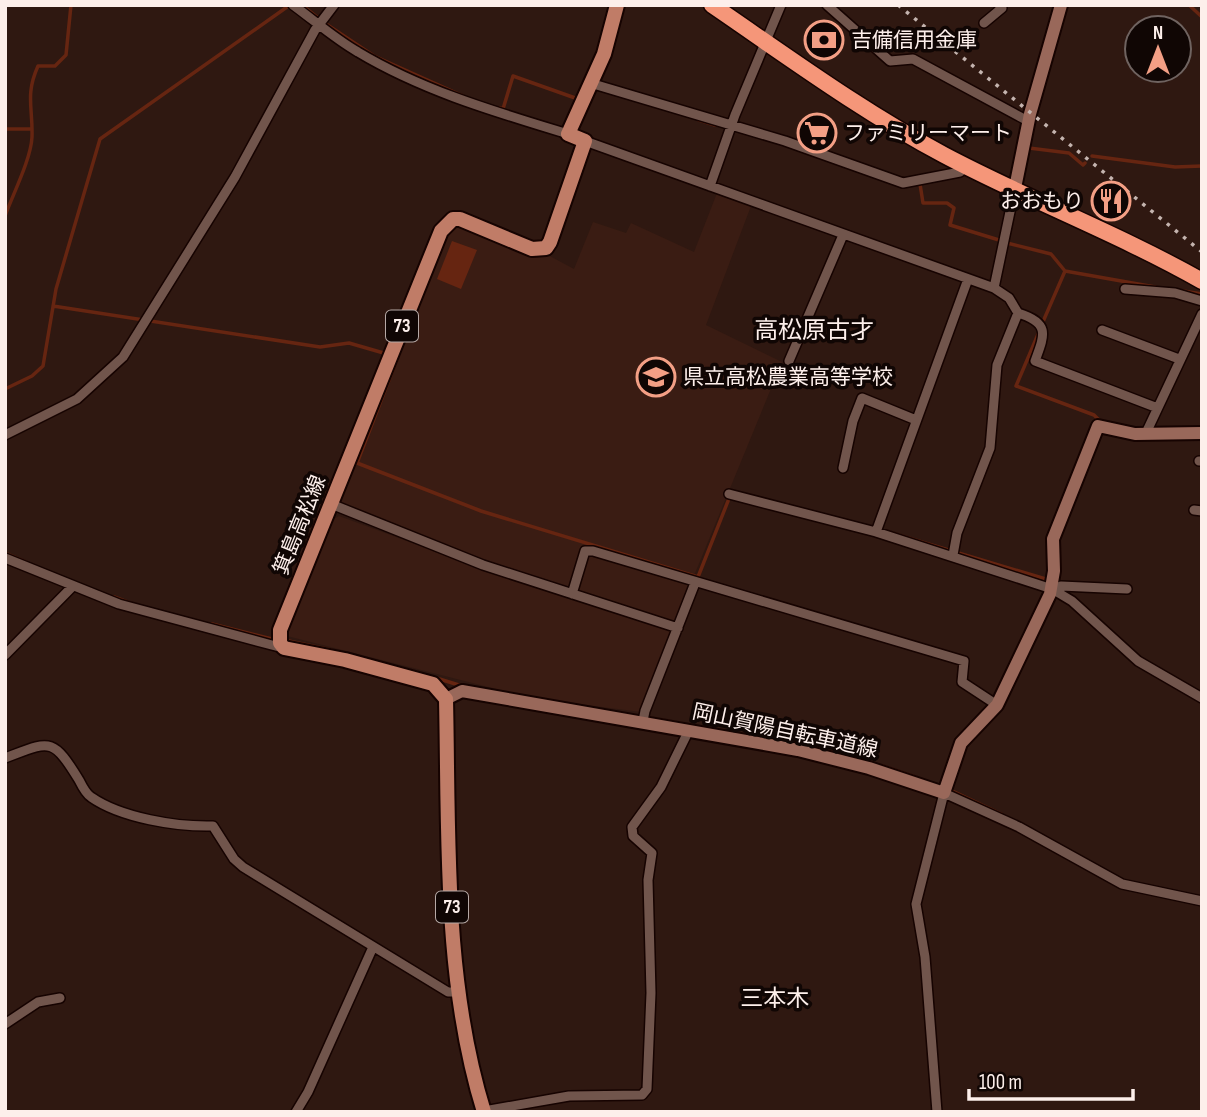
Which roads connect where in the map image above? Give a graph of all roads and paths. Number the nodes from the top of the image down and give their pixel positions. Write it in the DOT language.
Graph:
graph roads {
  1 [pos="293,5"];
  2 [pos="334,5"];
  3 [pos="617,5"];
  4 [pos="712,5"];
  5 [pos="781,5"];
  6 [pos="827,5"];
  7 [pos="999,5"];
  8 [pos="1061,5"];
  9 [pos="984,23"];
  10 [pos="319,24"];
  11 [pos="766,42"];
  12 [pos="590,83"];
  13 [pos="1028,121"];
  14 [pos="732,125"];
  15 [pos="568,134"];
  16 [pos="585,141"];
  17 [pos="966,166"];
  18 [pos="710,186"];
  19 [pos="1015,188"];
  20 [pos="843,235"];
  21 [pos="968,279"];
  22 [pos="1202,282"];
  23 [pos="994,288"];
  24 [pos="1125,289"];
  25 [pos="1202,301"];
  26 [pos="1018,313"];
  27 [pos="1202,314"];
  28 [pos="1102,330"];
  29 [pos="1179,359"];
  30 [pos="789,361"];
  31 [pos="1156,407"];
  32 [pos="916,420"];
  33 [pos="1146,433"];
  34 [pos="1202,433"];
  35 [pos="5,435"];
  36 [pos="843,468"];
  37 [pos="731,495"];
  38 [pos="331,504"];
  39 [pos="877,530"];
  40 [pos="953,552"];
  41 [pos="5,558"];
  42 [pos="695,583"];
  43 [pos="1054,586"];
  44 [pos="72,587"];
  45 [pos="1126,589"];
  46 [pos="572,594"];
  47 [pos="678,628"];
  48 [pos="282,642"];
  49 [pos="5,655"];
  50 [pos="1202,698"];
  51 [pos="446,699"];
  52 [pos="996,705"];
  53 [pos="644,718"];
  54 [pos="689,730"];
  55 [pos="5,758"];
  56 [pos="945,790"];
  57 [pos="1202,901"];
  58 [pos="373,947"];
  59 [pos="459,992"];
  60 [pos="60,998"];
  61 [pos="5,1024"];
  62 [pos="484,1111"];
  63 [pos="296,1112"];
  64 [pos="937,1112"];
  1 -- 10 [label="street"];
  2 -- 10 [label="street"];
  3 -- 12 [label="main road"];
  4 -- 11 [label="highway"];
  5 -- 11 [label="street"];
  6 -- 13 [label="street"];
  7 -- 9 [label="street"];
  8 -- 13 [label="main road"];
  10 -- 15 [label="street"];
  10 -- 35 [label="street"];
  11 -- 14 [label="street"];
  11 -- 17 [label="highway"];
  12 -- 14 [label="street"];
  12 -- 15 [label="main road"];
  13 -- 19 [label="main road"];
  14 -- 17 [label="street"];
  14 -- 18 [label="street"];
  15 -- 16 [label="main road"];
  16 -- 18 [label="street"];
  16 -- 38 [label="main road, 箕島高松線 / 73"];
  17 -- 19 [label="highway"];
  18 -- 20 [label="street"];
  19 -- 22 [label="highway"];
  19 -- 23 [label="street"];
  20 -- 21 [label="street"];
  20 -- 30 [label="street"];
  21 -- 23 [label="street"];
  21 -- 32 [label="street"];
  23 -- 26 [label="street"];
  24 -- 25 [label="street"];
  26 -- 31 [label="street"];
  26 -- 40 [label="street"];
  27 -- 29 [label="street"];
  28 -- 29 [label="street"];
  29 -- 31 [label="street"];
  31 -- 33 [label="street"];
  32 -- 36 [label="street"];
  32 -- 39 [label="street"];
  33 -- 34 [label="main road"];
  33 -- 43 [label="main road"];
  37 -- 39 [label="street"];
  38 -- 46 [label="street"];
  38 -- 48 [label="main road, 箕島高松線 / 73"];
  39 -- 40 [label="street"];
  40 -- 43 [label="street"];
  41 -- 44 [label="street"];
  42 -- 46 [label="street"];
  42 -- 47 [label="street"];
  42 -- 52 [label="street"];
  43 -- 45 [label="street"];
  43 -- 50 [label="street"];
  43 -- 52 [label="main road"];
  44 -- 48 [label="street"];
  44 -- 49 [label="street"];
  46 -- 47 [label="street"];
  47 -- 53 [label="street"];
  48 -- 51 [label="main road"];
  51 -- 53 [label="main road, 岡山賀陽自転車道線"];
  51 -- 59 [label="main road, 73"];
  52 -- 56 [label="main road"];
  53 -- 54 [label="main road, 岡山賀陽自転車道線"];
  54 -- 56 [label="main road, 岡山賀陽自転車道線"];
  54 -- 62 [label="street"];
  55 -- 58 [label="street"];
  56 -- 57 [label="street"];
  56 -- 64 [label="street"];
  58 -- 59 [label="street"];
  58 -- 63 [label="street"];
  59 -- 62 [label="main road, 73"];
  60 -- 61 [label="street"];
}
